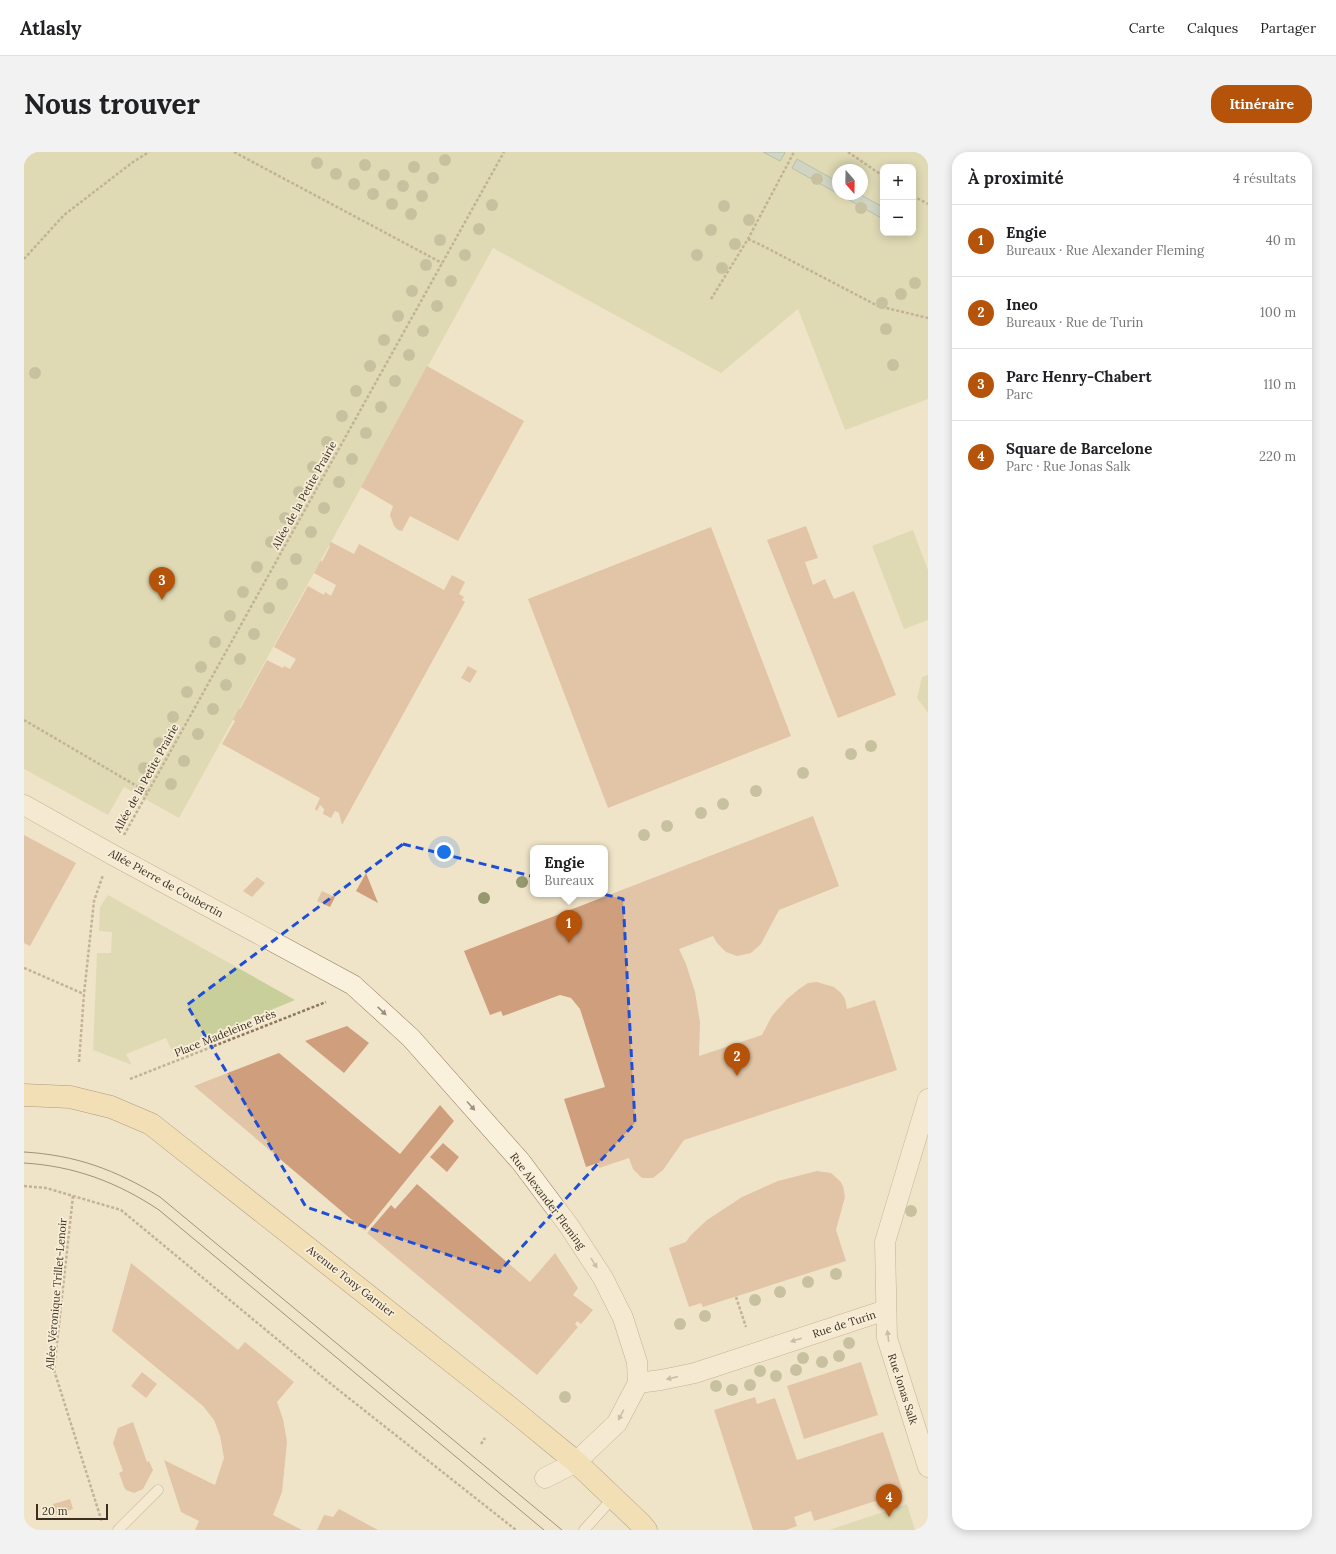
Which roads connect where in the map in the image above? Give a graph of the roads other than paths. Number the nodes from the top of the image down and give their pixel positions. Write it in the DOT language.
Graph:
graph roads {
  1 [pos="24,804"];
  2 [pos="308,960"];
  3 [pos="24,1096"];
  4 [pos="928,1099"];
  5 [pos="886,1310"];
  6 [pos="638,1383"];
  7 [pos="576,1462"];
  8 [pos="928,1467"];
  9 [pos="545,1478"];
  10 [pos="158,1490"];
  11 [pos="614,1498"];
  12 [pos="118,1530"];
  13 [pos="584,1530"];
  14 [pos="646,1530"];
  1 -- 2 [label="street, Allée Pierre de Coubertin"];
  2 -- 6 [label="street, Rue Alexander Fleming, one-way"];
  3 -- 7 [label="main road, Avenue Tony Garnier"];
  4 -- 5 [label="street, Rue de Turin"];
  5 -- 6 [label="street, Rue de Turin, one-way"];
  8 -- 5 [label="street, Rue Jonas Salk, one-way"];
  6 -- 7 [label="street, one-way"];
  7 -- 9 [label="street"];
  7 -- 11 [label="main road, Avenue Tony Garnier"];
  10 -- 12 [label="lane"];
  11 -- 13 [label="lane"];
  11 -- 14 [label="main road, Avenue Tony Garnier"];
}
